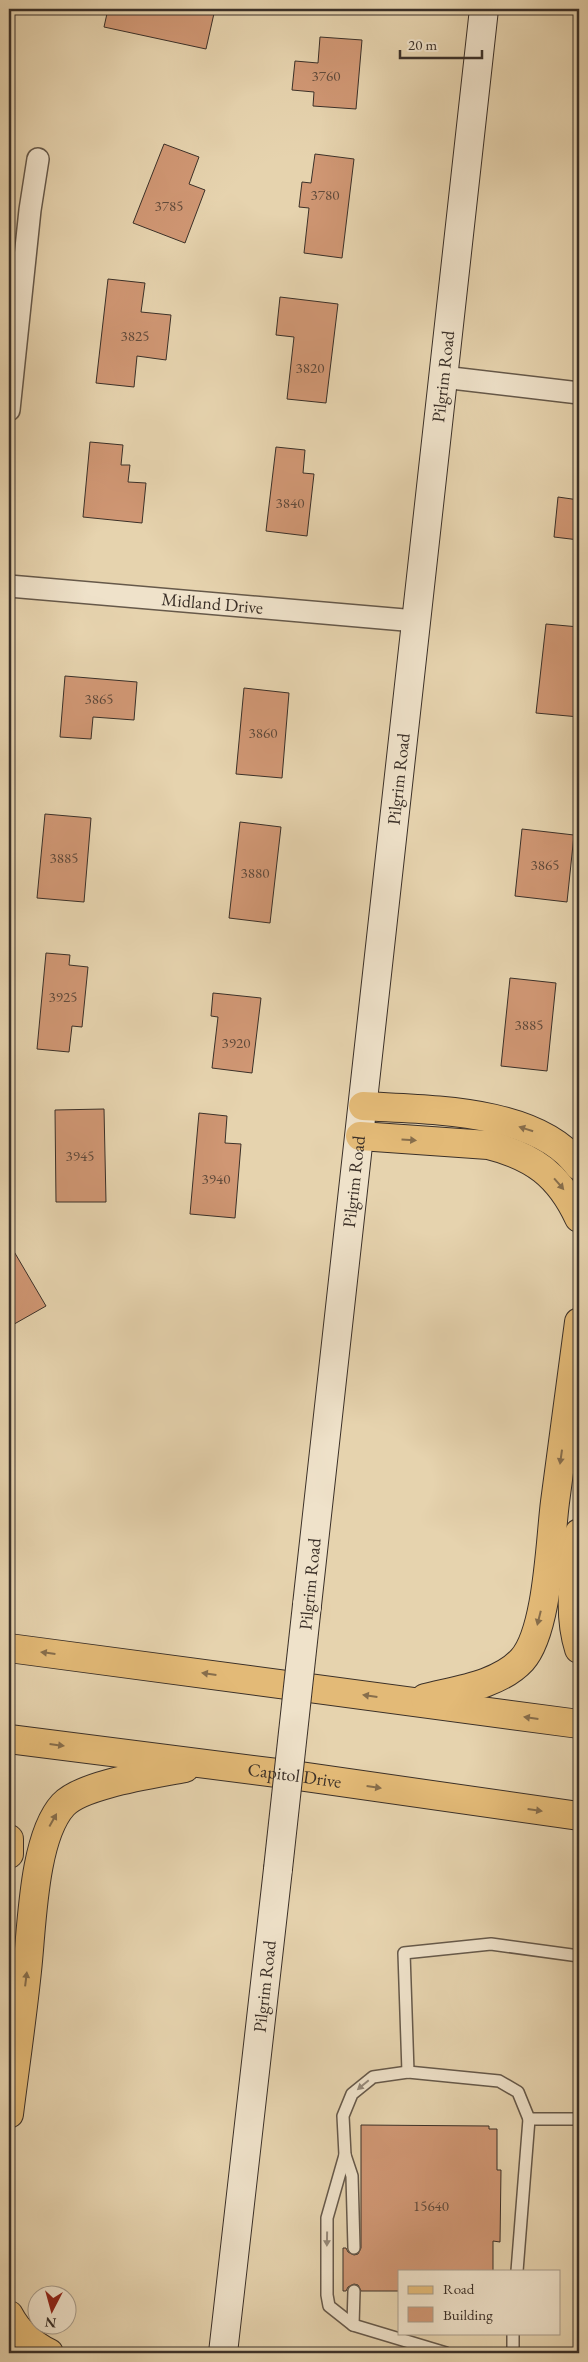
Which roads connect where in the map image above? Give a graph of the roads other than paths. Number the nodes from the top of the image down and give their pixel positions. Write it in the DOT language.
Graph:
graph roads {
  1 [pos="484,9"];
  2 [pos="38,159"];
  3 [pos="443,377"];
  4 [pos="579,393"];
  5 [pos="9,410"];
  6 [pos="9,586"];
  7 [pos="416,621"];
  8 [pos="363,1106"];
  9 [pos="360,1136"];
  10 [pos="579,1166"];
  11 [pos="579,1218"];
  12 [pos="579,1322"];
  13 [pos="579,1533"];
  14 [pos="9,1648"];
  15 [pos="579,1649"];
  16 [pos="411,1701"];
  17 [pos="579,1724"];
  18 [pos="9,1740"];
  19 [pos="204,1763"];
  20 [pos="579,1816"];
  21 [pos="9,1839"];
  22 [pos="9,1854"];
  23 [pos="579,1956"];
  24 [pos="408,2072"];
  25 [pos="9,2114"];
  26 [pos="529,2119"];
  27 [pos="579,2119"];
  28 [pos="345,2155"];
  29 [pos="354,2248"];
  30 [pos="517,2270"];
  31 [pos="354,2291"];
  32 [pos="9,2315"];
  33 [pos="354,2325"];
  34 [pos="513,2334"];
  35 [pos="49,2353"];
  36 [pos="223,2353"];
  37 [pos="446,2353"];
  38 [pos="513,2353"];
  1 -- 3 [label="main road, Pilgrim Road"];
  2 -- 5 [label="street"];
  3 -- 4 [label="street"];
  3 -- 7 [label="main road, Pilgrim Road"];
  6 -- 7 [label="street, Midland Drive"];
  7 -- 8 [label="main road, Pilgrim Road"];
  8 -- 9 [label="main road, Pilgrim Road"];
  10 -- 8 [label="main road, one-way"];
  9 -- 11 [label="main road, one-way"];
  9 -- 36 [label="main road, Pilgrim Road, bridge"];
  12 -- 16 [label="main road, one-way"];
  13 -- 15 [label="main road"];
  16 -- 14 [label="main road, one-way"];
  17 -- 16 [label="main road, one-way"];
  18 -- 19 [label="main road, Capitol Drive, one-way"];
  19 -- 20 [label="main road, Capitol Drive, one-way"];
  25 -- 19 [label="main road, one-way"];
  21 -- 22 [label="main road"];
  23 -- 24 [label="lane"];
  24 -- 26 [label="lane"];
  24 -- 28 [label="lane, one-way"];
  26 -- 27 [label="lane"];
  26 -- 30 [label="lane"];
  28 -- 29 [label="lane"];
  28 -- 33 [label="lane, one-way"];
  31 -- 33 [label="lane"];
  32 -- 35 [label="main road"];
  33 -- 37 [label="lane"];
  34 -- 38 [label="lane"];
}
